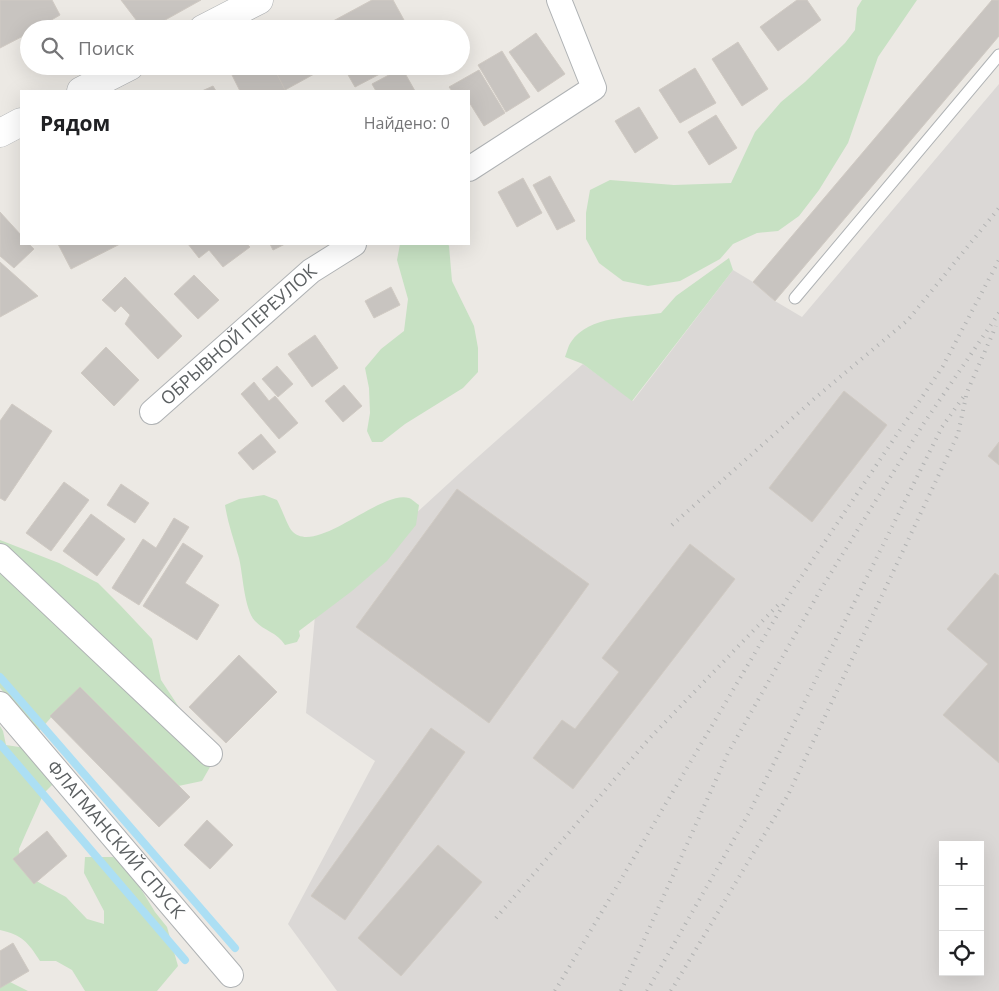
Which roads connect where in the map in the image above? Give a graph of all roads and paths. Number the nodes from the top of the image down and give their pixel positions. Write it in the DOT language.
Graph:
graph roads {
  1 [pos="260,0"];
  2 [pos="559,0"];
  3 [pos="221,20"];
  4 [pos="999,55"];
  5 [pos="112,75"];
  6 [pos="83,90"];
  7 [pos="20,123"];
  8 [pos="0,133"];
  9 [pos="470,168"];
  10 [pos="352,245"];
  11 [pos="795,298"];
  12 [pos="152,412"];
  13 [pos="0,556"];
  14 [pos="0,704"];
  15 [pos="210,754"];
  16 [pos="231,974"];
  1 -- 3 [label="street"];
  2 -- 9 [label="street"];
  4 -- 11 [label="lane"];
  5 -- 6 [label="street"];
  7 -- 8 [label="street"];
  10 -- 12 [label="street, ОБРЫВНОЙ ПЕРЕУЛОК"];
  13 -- 15 [label="street"];
  14 -- 16 [label="street, ФЛАГМАНСКИЙ СПУСК"];
}
